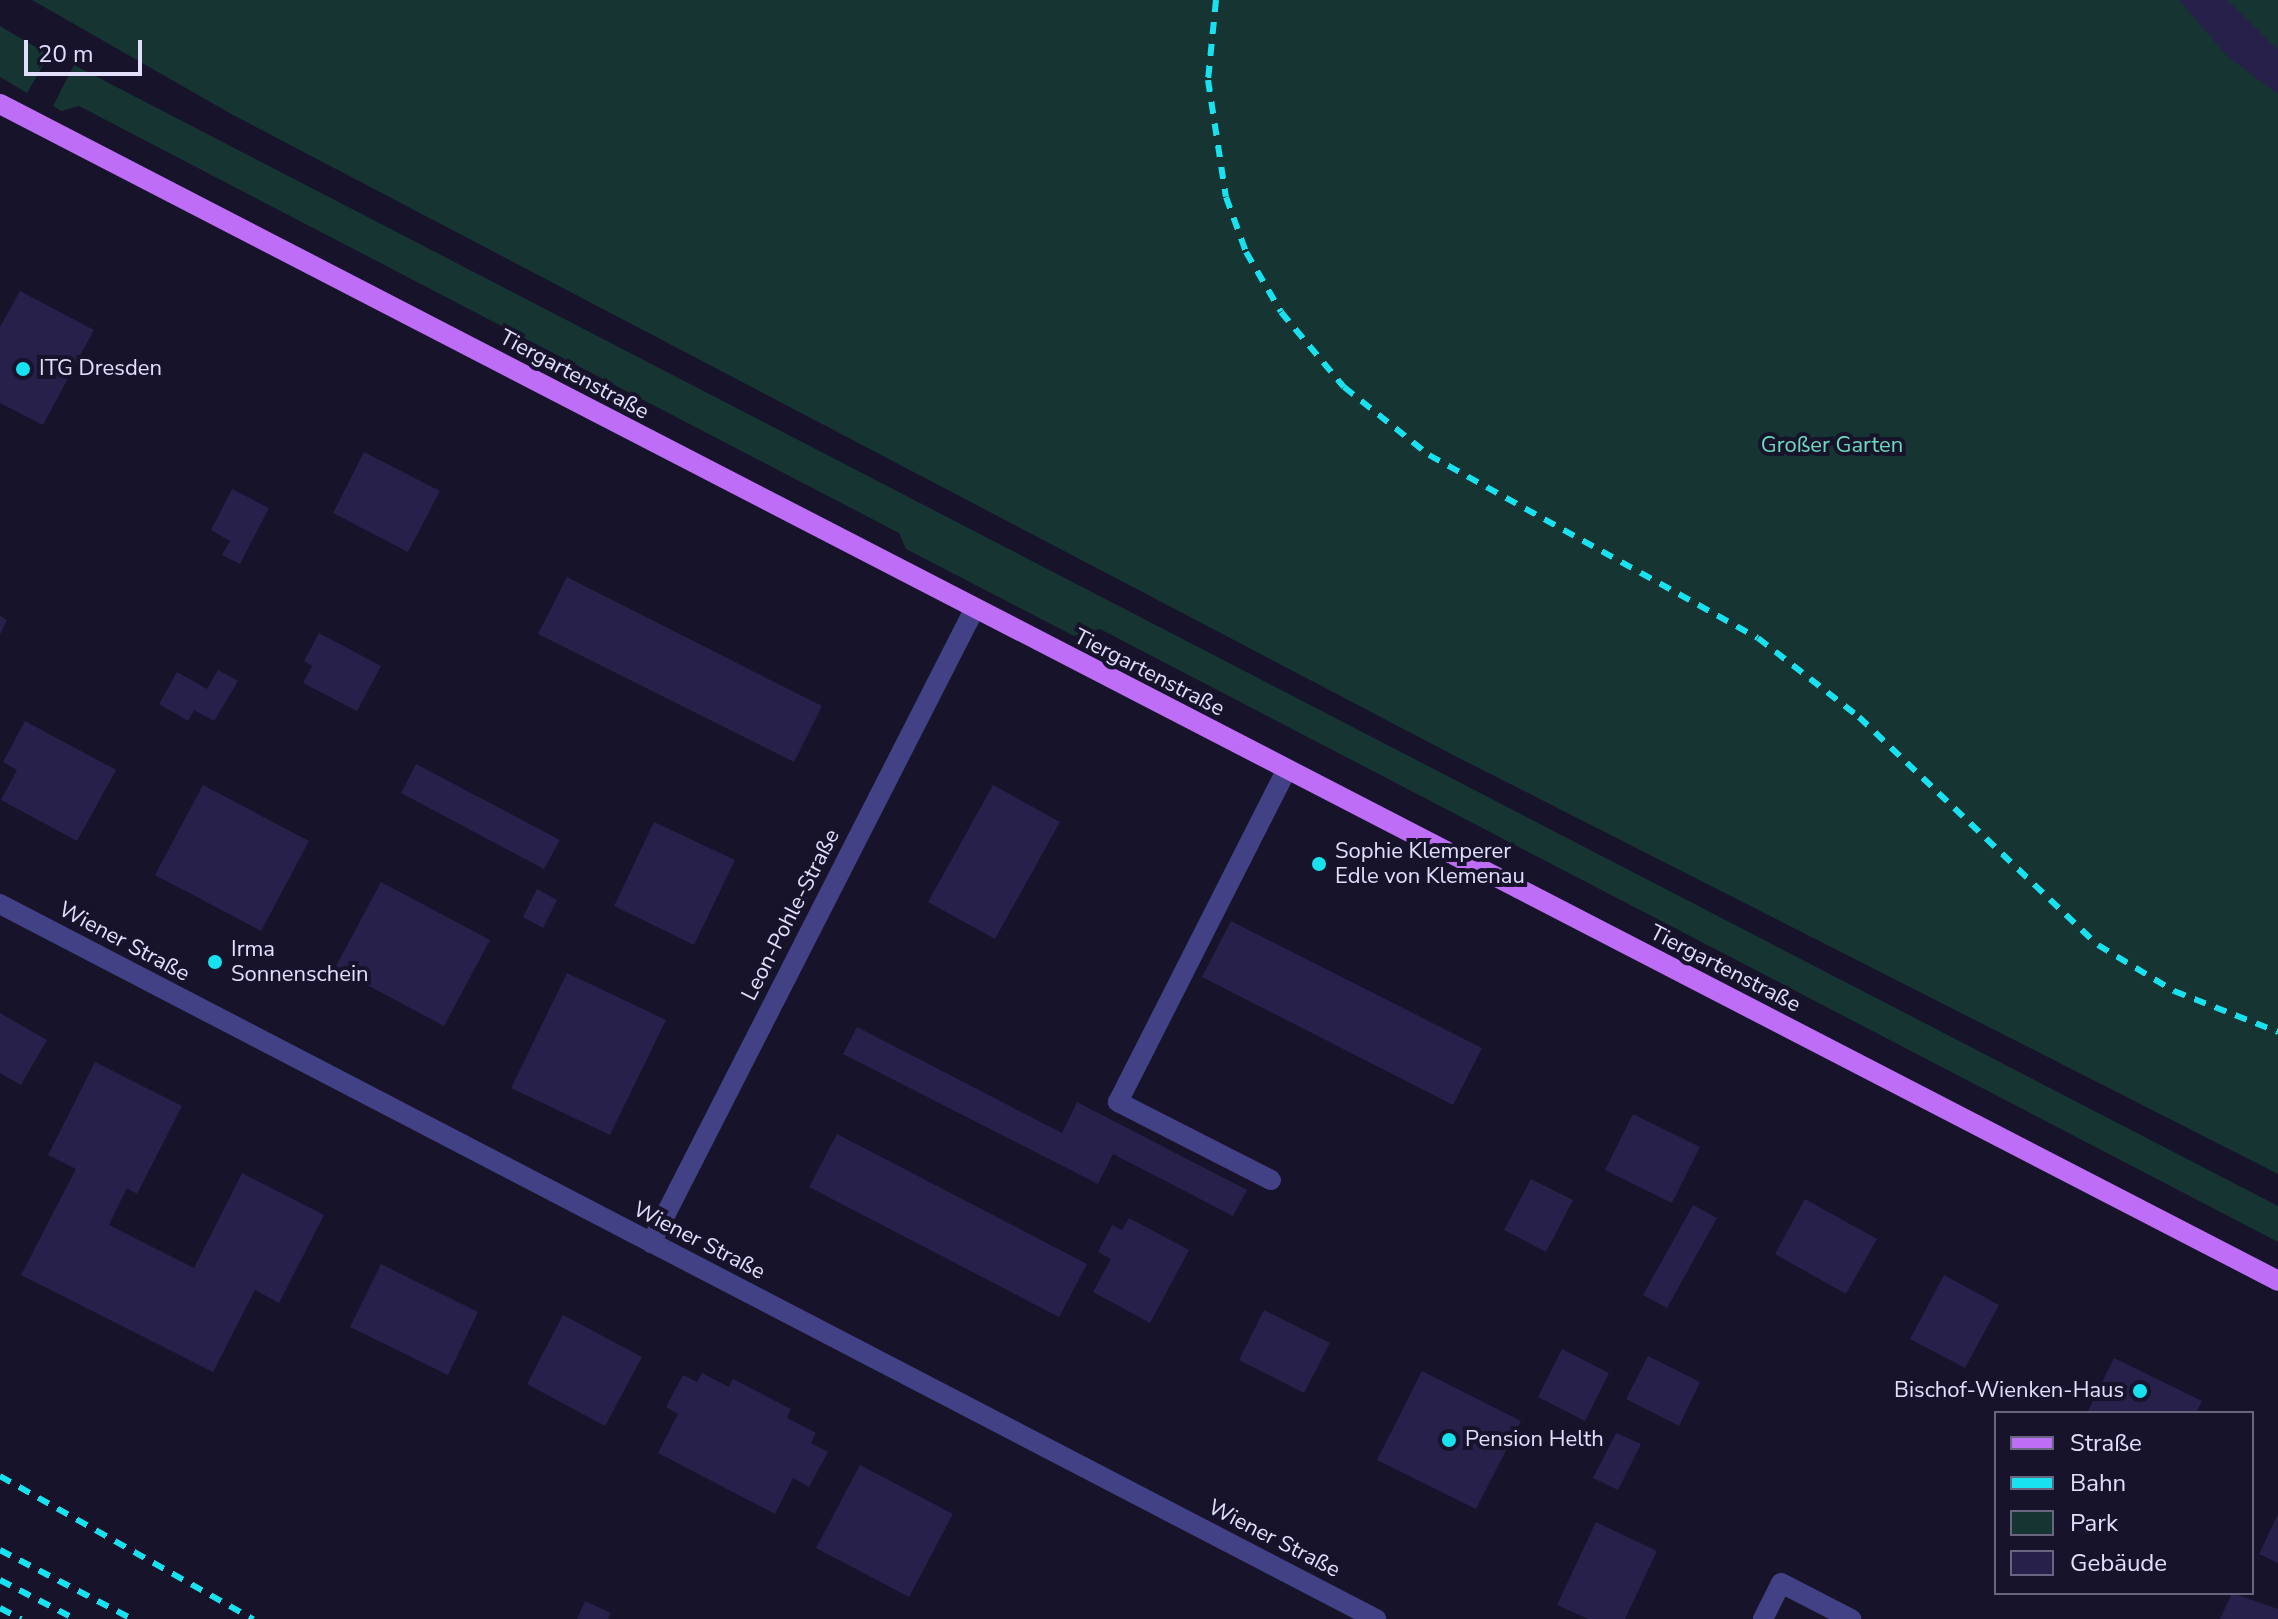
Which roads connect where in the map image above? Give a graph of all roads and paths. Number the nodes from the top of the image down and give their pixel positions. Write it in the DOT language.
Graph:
graph roads {
  1 [pos="0,104"];
  2 [pos="974,610"];
  3 [pos="1286,771"];
  4 [pos="0,904"];
  5 [pos="1271,1180"];
  6 [pos="651,1243"];
  7 [pos="2278,1281"];
  8 [pos="1376,1619"];
  9 [pos="1763,1619"];
  10 [pos="1851,1619"];
  1 -- 2 [label="main road, Tiergartenstraße"];
  2 -- 3 [label="main road, Tiergartenstraße"];
  2 -- 6 [label="street, Leon-Pohle-Straße"];
  3 -- 5 [label="street"];
  3 -- 7 [label="main road, Tiergartenstraße"];
  4 -- 6 [label="street, Wiener Straße"];
  6 -- 8 [label="street, Wiener Straße"];
  9 -- 10 [label="street"];
}
